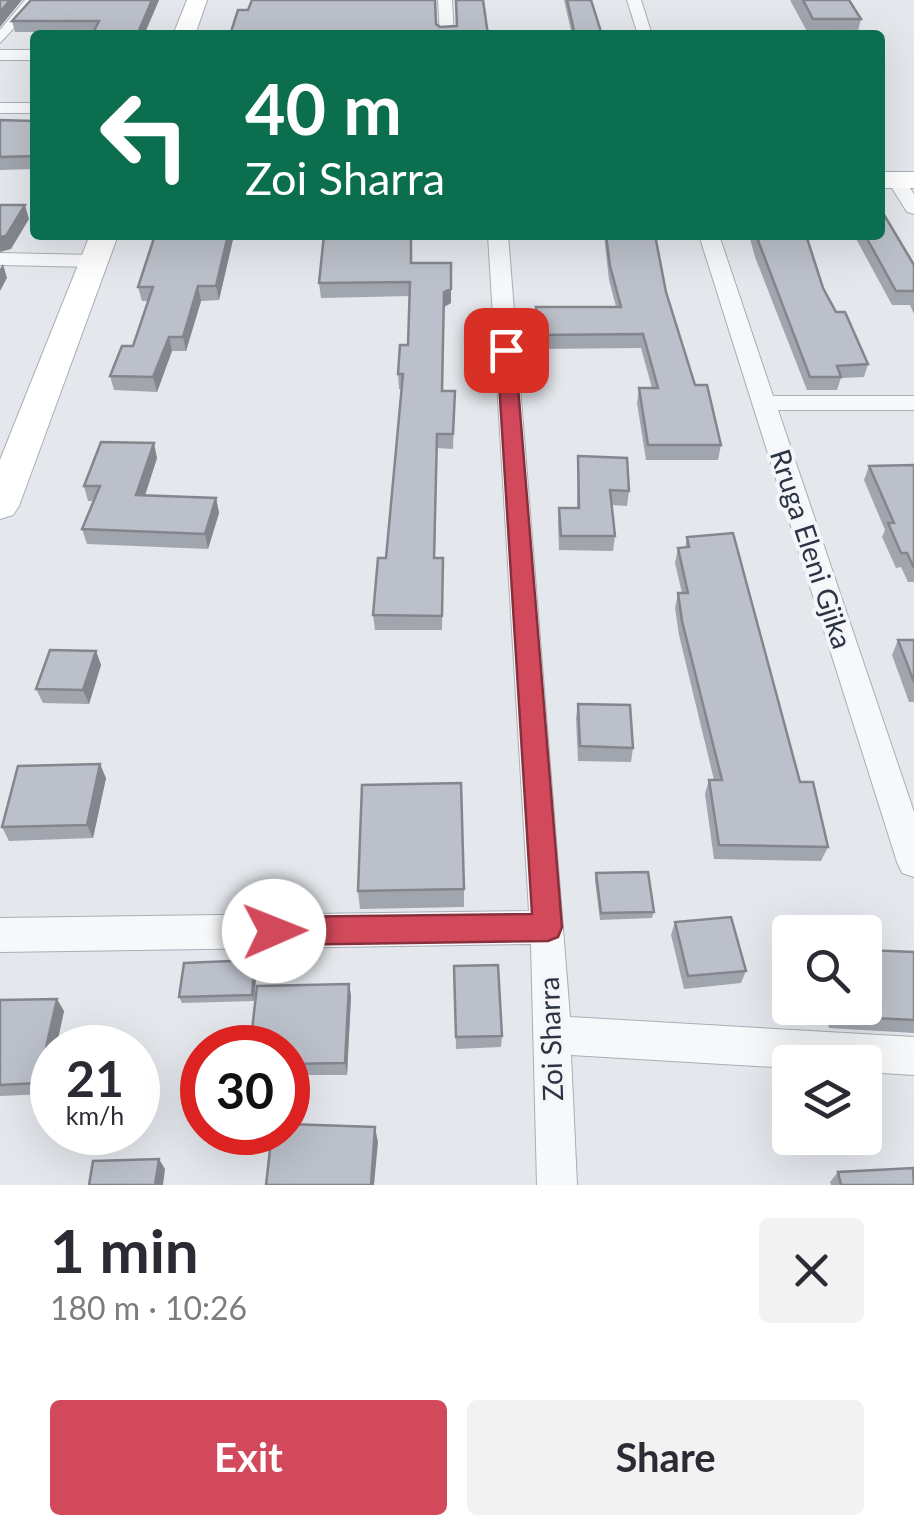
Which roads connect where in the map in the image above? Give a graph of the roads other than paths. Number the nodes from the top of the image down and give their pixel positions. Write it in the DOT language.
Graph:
graph roads {
  1 [pos="34,0"];
  2 [pos="197,0"];
  3 [pos="445,0"];
  4 [pos="634,0"];
  5 [pos="186,30"];
  6 [pos="446,30"];
  7 [pos="643,30"];
  8 [pos="0,39"];
  9 [pos="0,55"];
  10 [pos="30,55"];
  11 [pos="0,108"];
  12 [pos="30,108"];
  13 [pos="897,180"];
  14 [pos="914,208"];
  15 [pos="498,240"];
  16 [pos="711,240"];
  17 [pos="99,248"];
  18 [pos="0,259"];
  19 [pos="762,403"];
  20 [pos="914,403"];
  21 [pos="0,506"];
  22 [pos="914,862"];
  23 [pos="548,927"];
  24 [pos="0,935"];
  25 [pos="550,1035"];
  26 [pos="914,1056"];
  27 [pos="558,1185"];
  1 -- 8 [label="street"];
  2 -- 5 [label="street"];
  3 -- 6 [label="street"];
  4 -- 7 [label="street"];
  9 -- 10 [label="street"];
  11 -- 12 [label="street"];
  13 -- 14 [label="street"];
  15 -- 23 [label="street, Zoi Sharra"];
  16 -- 19 [label="street, Rruga Eleni Gjika"];
  17 -- 18 [label="street"];
  17 -- 21 [label="street"];
  19 -- 20 [label="street"];
  19 -- 22 [label="street, Rruga Eleni Gjika"];
  23 -- 24 [label="street"];
  23 -- 25 [label="street, Zoi Sharra"];
  25 -- 26 [label="street"];
  25 -- 27 [label="street, Zoi Sharra"];
}
